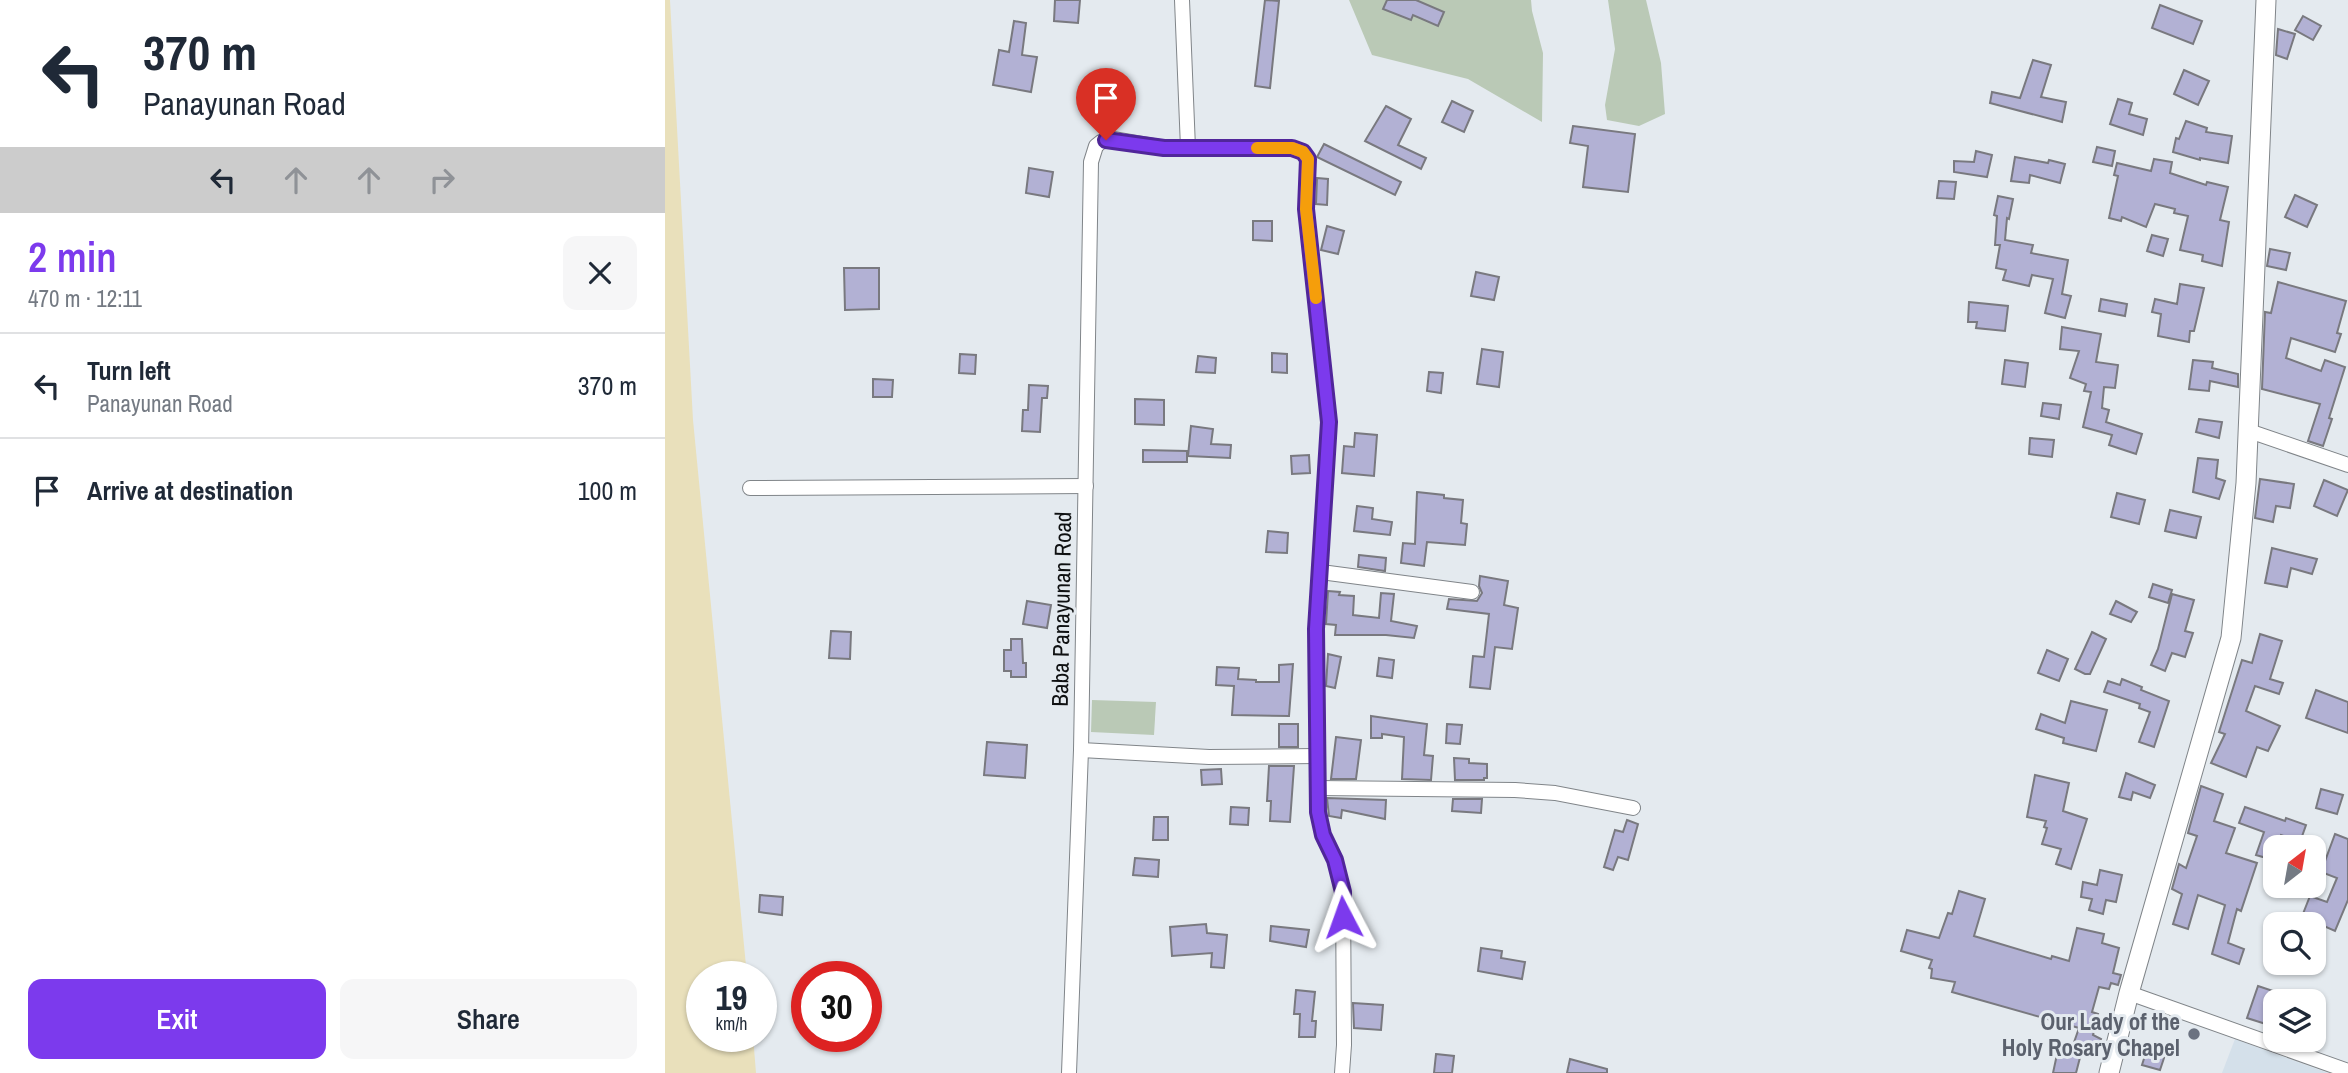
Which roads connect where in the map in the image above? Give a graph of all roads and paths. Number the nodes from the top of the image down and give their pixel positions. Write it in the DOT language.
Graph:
graph roads {
  1 [pos="1182,0"];
  2 [pos="2266,0"];
  3 [pos="1188,148"];
  4 [pos="2249,431"];
  5 [pos="2348,465"];
  6 [pos="1086,486"];
  7 [pos="750,488"];
  8 [pos="1321,572"];
  9 [pos="1472,592"];
  10 [pos="1081,750"];
  11 [pos="1317,756"];
  12 [pos="1317,788"];
  13 [pos="1633,808"];
  14 [pos="2129,993"];
  15 [pos="2348,1071"];
  16 [pos="1069,1073"];
  17 [pos="1342,1073"];
  18 [pos="2109,1073"];
  1 -- 3 [label="street"];
  2 -- 4 [label="main road"];
  3 -- 6 [label="street, Baba Panayunan Road"];
  3 -- 8 [label="street"];
  4 -- 5 [label="street"];
  4 -- 14 [label="main road"];
  6 -- 7 [label="street"];
  6 -- 10 [label="street, Baba Panayunan Road"];
  8 -- 9 [label="street"];
  8 -- 11 [label="street"];
  10 -- 11 [label="street"];
  10 -- 16 [label="street, Baba Panayunan Road"];
  11 -- 12 [label="street"];
  12 -- 13 [label="street"];
  12 -- 17 [label="street"];
  14 -- 15 [label="street"];
  14 -- 18 [label="main road"];
}
